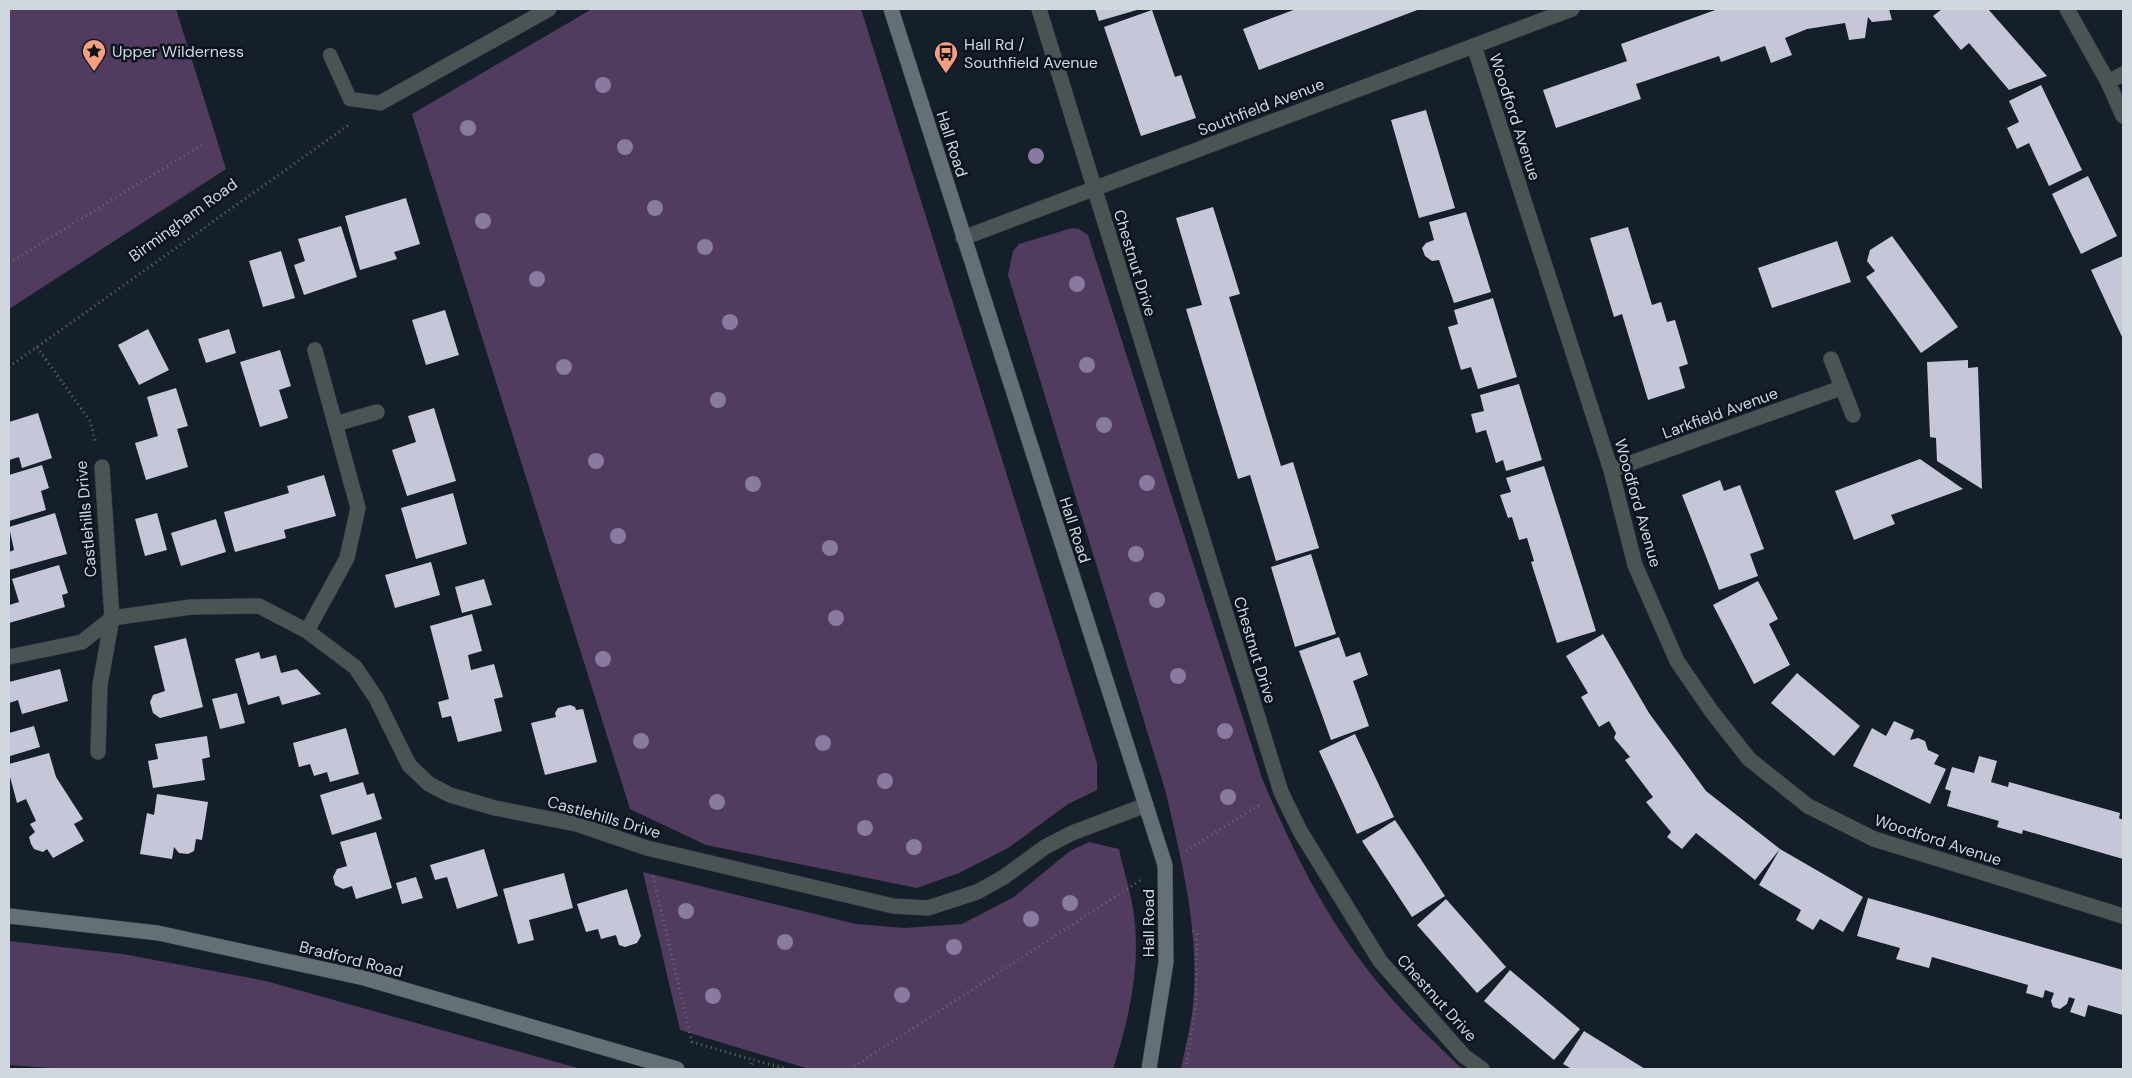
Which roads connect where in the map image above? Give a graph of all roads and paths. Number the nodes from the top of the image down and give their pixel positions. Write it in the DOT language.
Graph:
graph roads {
  1 [pos="549,9"];
  2 [pos="890,9"];
  3 [pos="1039,9"];
  4 [pos="1572,9"];
  5 [pos="2067,9"];
  6 [pos="1474,46"];
  7 [pos="330,55"];
  8 [pos="2123,74"];
  9 [pos="2108,82"];
  10 [pos="380,103"];
  11 [pos="2123,116"];
  12 [pos="205,143"];
  13 [pos="1093,189"];
  14 [pos="963,238"];
  15 [pos="9,262"];
  16 [pos="37,347"];
  17 [pos="315,350"];
  18 [pos="1831,360"];
  19 [pos="9,367"];
  20 [pos="1842,388"];
  21 [pos="377,412"];
  22 [pos="1853,415"];
  23 [pos="335,424"];
  24 [pos="102,467"];
  25 [pos="1611,470"];
  26 [pos="112,618"];
  27 [pos="307,631"];
  28 [pos="9,657"];
  29 [pos="98,752"];
  30 [pos="1281,792"];
  31 [pos="1146,805"];
  32 [pos="647,848"];
  33 [pos="1165,865"];
  34 [pos="1166,909"];
  35 [pos="9,916"];
  36 [pos="2123,916"];
  37 [pos="753,1060"];
  38 [pos="677,1069"];
  39 [pos="750,1069"];
  40 [pos="787,1069"];
  41 [pos="850,1069"];
  42 [pos="1149,1069"];
  43 [pos="1186,1069"];
  44 [pos="1482,1069"];
  1 -- 10 [label="street"];
  2 -- 14 [label="main road, Hall Road"];
  3 -- 13 [label="street, Chestnut Drive"];
  4 -- 6 [label="street, Southfield Avenue"];
  5 -- 9 [label="street"];
  6 -- 13 [label="street, Southfield Avenue"];
  6 -- 25 [label="street, Woodford Avenue"];
  7 -- 10 [label="lane"];
  8 -- 9 [label="street"];
  9 -- 11 [label="street"];
  10 -- 16 [label="path, Birmingham Road"];
  12 -- 15 [label="path"];
  13 -- 14 [label="street, Southfield Avenue"];
  13 -- 30 [label="street, Chestnut Drive"];
  14 -- 31 [label="main road, Hall Road"];
  16 -- 19 [label="path, Birmingham Road"];
  16 -- 24 [label="path, Castlehills Drive"];
  17 -- 23 [label="street"];
  18 -- 20 [label="street"];
  20 -- 22 [label="street"];
  20 -- 25 [label="street, Larkfield Avenue"];
  21 -- 23 [label="street"];
  23 -- 27 [label="street"];
  24 -- 26 [label="street, Castlehills Drive"];
  25 -- 36 [label="street, Woodford Avenue"];
  26 -- 27 [label="street, Castlehills Drive"];
  26 -- 28 [label="street"];
  26 -- 29 [label="street, Castlehills Drive"];
  27 -- 32 [label="street, Castlehills Drive"];
  30 -- 33 [label="path"];
  30 -- 44 [label="street, Chestnut Drive"];
  31 -- 32 [label="street, Castlehills Drive"];
  31 -- 33 [label="main road, Hall Road"];
  32 -- 37 [label="path"];
  33 -- 34 [label="main road, Hall Road"];
  33 -- 41 [label="path"];
  34 -- 42 [label="main road, Hall Road"];
  34 -- 43 [label="path"];
  35 -- 38 [label="main road, Bradford Road"];
  37 -- 39 [label="path"];
  37 -- 40 [label="path"];
}
